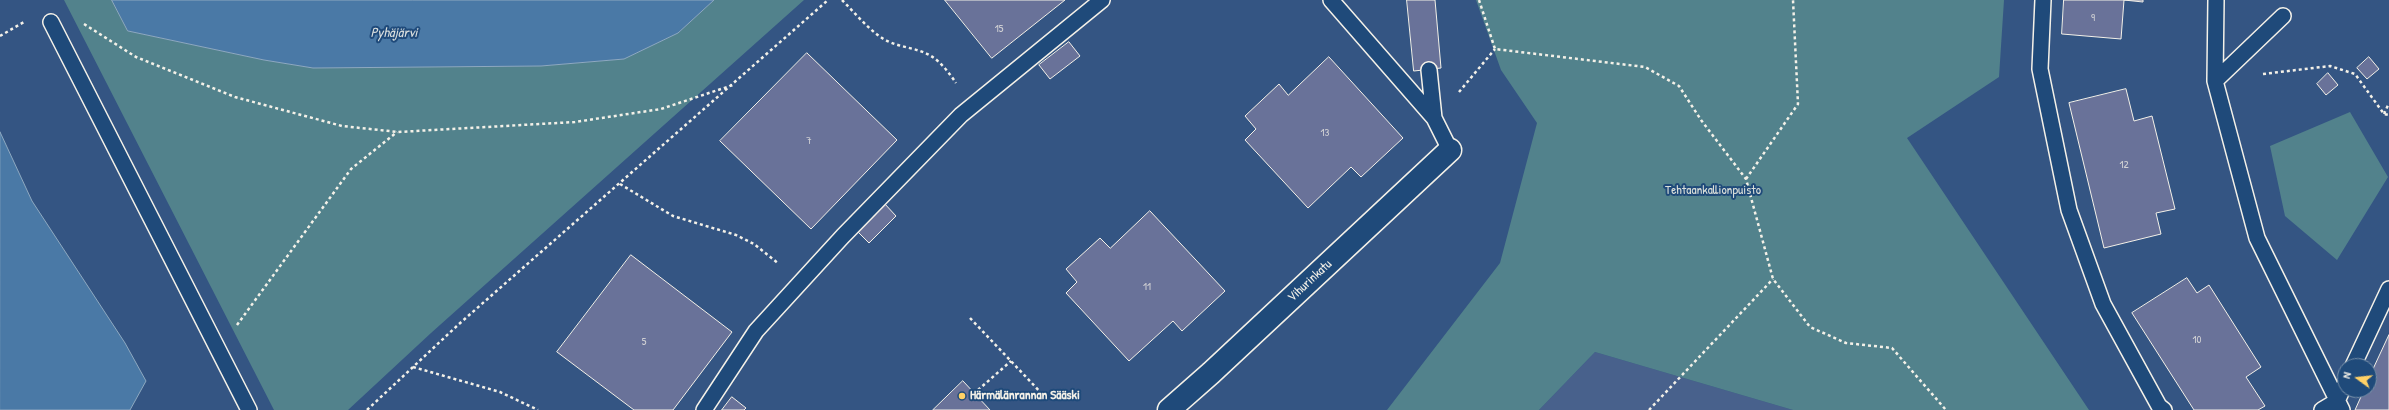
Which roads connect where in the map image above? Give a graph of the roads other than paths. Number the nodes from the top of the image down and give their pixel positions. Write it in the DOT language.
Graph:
graph roads {
  1 [pos="1102,0"];
  2 [pos="1331,0"];
  3 [pos="2044,0"];
  4 [pos="2216,0"];
  5 [pos="2283,16"];
  6 [pos="51,22"];
  7 [pos="1429,70"];
  8 [pos="2214,81"];
  9 [pos="1434,118"];
  10 [pos="1450,150"];
  11 [pos="2389,289"];
  12 [pos="2357,358"];
  13 [pos="2340,405"];
  14 [pos="249,410"];
  15 [pos="704,410"];
  16 [pos="1169,410"];
  17 [pos="2164,410"];
  18 [pos="2322,410"];
  1 -- 15 [label="lane"];
  2 -- 9 [label="lane"];
  3 -- 17 [label="lane"];
  4 -- 8 [label="lane"];
  5 -- 8 [label="lane"];
  6 -- 14 [label="lane"];
  7 -- 9 [label="lane"];
  8 -- 13 [label="lane"];
  9 -- 10 [label="lane"];
  10 -- 16 [label="street, Vihurinkatu"];
  11 -- 12 [label="lane"];
  13 -- 18 [label="lane"];
}
